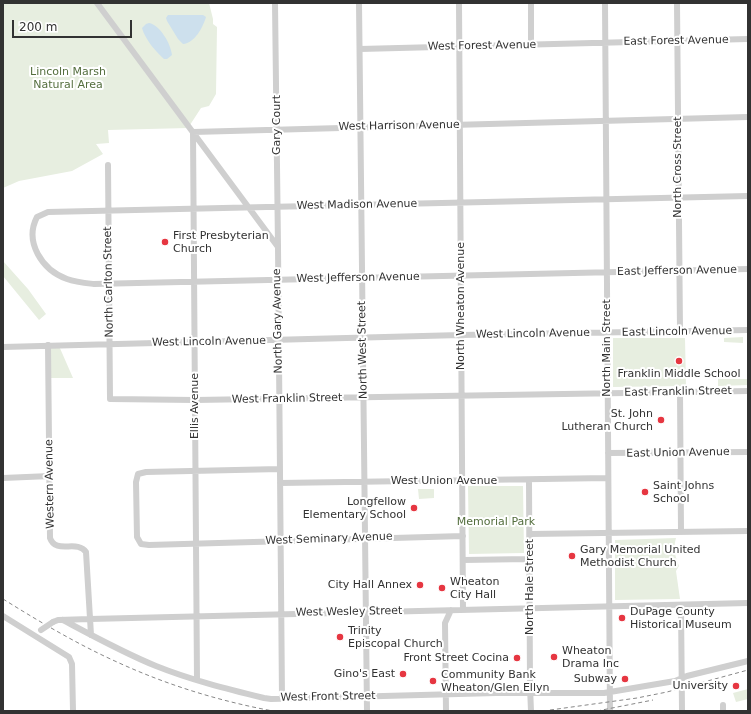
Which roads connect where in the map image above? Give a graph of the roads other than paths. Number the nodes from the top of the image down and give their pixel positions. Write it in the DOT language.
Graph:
graph roads {
  1 [pos="97,3"];
  2 [pos="275,3"];
  3 [pos="359,3"];
  4 [pos="458,3"];
  5 [pos="531,3"];
  6 [pos="605,3"];
  7 [pos="677,3"];
  8 [pos="748,39"];
  9 [pos="677,41"];
  10 [pos="605,42"];
  11 [pos="531,44"];
  12 [pos="459,46"];
  13 [pos="360,49"];
  14 [pos="748,118"];
  15 [pos="678,119"];
  16 [pos="606,121"];
  17 [pos="459,125"];
  18 [pos="361,127"];
  19 [pos="277,130"];
  20 [pos="193,132"];
  21 [pos="108,165"];
  22 [pos="748,196"];
  23 [pos="678,198"];
  24 [pos="606,200"];
  25 [pos="460,204"];
  26 [pos="362,205"];
  27 [pos="249,207"];
  28 [pos="277,207"];
  29 [pos="193,209"];
  30 [pos="108,211"];
  31 [pos="278,247"];
  32 [pos="748,269"];
  33 [pos="679,271"];
  34 [pos="607,272"];
  35 [pos="461,276"];
  36 [pos="363,278"];
  37 [pos="278,280"];
  38 [pos="193,282"];
  39 [pos="109,283"];
  40 [pos="748,330"];
  41 [pos="680,332"];
  42 [pos="607,333"];
  43 [pos="461,335"];
  44 [pos="363,338"];
  45 [pos="278,340"];
  46 [pos="194,342"];
  47 [pos="109,344"];
  48 [pos="48,345"];
  49 [pos="3,347"];
  50 [pos="748,391"];
  51 [pos="680,392"];
  52 [pos="607,393"];
  53 [pos="462,395"];
  54 [pos="279,398"];
  55 [pos="364,398"];
  56 [pos="110,399"];
  57 [pos="195,400"];
  58 [pos="681,452"];
  59 [pos="748,452"];
  60 [pos="608,454"];
  61 [pos="280,469"];
  62 [pos="195,471"];
  63 [pos="50,476"];
  64 [pos="3,478"];
  65 [pos="608,478"];
  66 [pos="529,480"];
  67 [pos="365,481"];
  68 [pos="462,481"];
  69 [pos="280,483"];
  70 [pos="681,531"];
  71 [pos="748,531"];
  72 [pos="608,533"];
  73 [pos="530,534"];
  74 [pos="463,536"];
  75 [pos="365,538"];
  76 [pos="280,540"];
  77 [pos="196,544"];
  78 [pos="529,559"];
  79 [pos="463,560"];
  80 [pos="748,603"];
  81 [pos="681,605"];
  82 [pos="609,607"];
  83 [pos="529,608"];
  84 [pos="451,610"];
  85 [pos="463,610"];
  86 [pos="366,612"];
  87 [pos="282,614"];
  88 [pos="3,616"];
  89 [pos="196,616"];
  90 [pos="90,619"];
  91 [pos="63,620"];
  92 [pos="91,635"];
  93 [pos="36,636"];
  94 [pos="748,660"];
  95 [pos="682,679"];
  96 [pos="197,680"];
  97 [pos="610,692"];
  98 [pos="446,694"];
  99 [pos="530,694"];
  100 [pos="367,697"];
  101 [pos="282,698"];
  102 [pos="73,711"];
  103 [pos="367,711"];
  104 [pos="446,711"];
  105 [pos="531,711"];
  106 [pos="610,711"];
  107 [pos="682,711"];
  1 -- 20 [label="street"];
  2 -- 19 [label="street, Gary Court"];
  3 -- 13 [label="street, North West Street"];
  4 -- 12 [label="street, North Wheaton Avenue"];
  5 -- 11 [label="street"];
  6 -- 10 [label="street, North Main Street"];
  7 -- 9 [label="street, North Cross Street"];
  8 -- 9 [label="street, East Forest Avenue"];
  9 -- 10 [label="street, East Forest Avenue"];
  9 -- 15 [label="street, North Cross Street"];
  10 -- 11 [label="street, West Forest Avenue"];
  10 -- 16 [label="street, North Main Street"];
  11 -- 12 [label="street, West Forest Avenue"];
  12 -- 13 [label="street, West Forest Avenue"];
  12 -- 17 [label="street, North Wheaton Avenue"];
  13 -- 18 [label="street, North West Street"];
  14 -- 15 [label="street, West Harrison Avenue"];
  15 -- 16 [label="street, West Harrison Avenue"];
  15 -- 23 [label="street, North Cross Street"];
  16 -- 17 [label="street, West Harrison Avenue"];
  16 -- 24 [label="street, North Main Street"];
  17 -- 18 [label="street, West Harrison Avenue"];
  17 -- 25 [label="street, North Wheaton Avenue"];
  18 -- 19 [label="street, West Harrison Avenue"];
  18 -- 26 [label="street, North West Street"];
  19 -- 20 [label="street, West Harrison Avenue"];
  19 -- 28 [label="street, Gary Court"];
  20 -- 27 [label="street"];
  20 -- 29 [label="street, Ellis Avenue"];
  21 -- 30 [label="street, North Carlton Street"];
  22 -- 23 [label="street, West Madison Avenue"];
  23 -- 24 [label="street, West Madison Avenue"];
  23 -- 33 [label="street, North Cross Street"];
  24 -- 25 [label="street, West Madison Avenue"];
  24 -- 34 [label="street, North Main Street"];
  25 -- 26 [label="street, West Madison Avenue"];
  25 -- 35 [label="street, North Wheaton Avenue"];
  26 -- 28 [label="street, West Madison Avenue"];
  26 -- 36 [label="street, North West Street"];
  27 -- 28 [label="street, West Madison Avenue"];
  27 -- 29 [label="street, West Madison Avenue"];
  27 -- 31 [label="street"];
  28 -- 31 [label="street, Gary Court"];
  29 -- 30 [label="street, West Madison Avenue"];
  29 -- 38 [label="street, Ellis Avenue"];
  30 -- 39 [label="street, North Carlton Street"];
  30 -- 39 [label="street, West Madison Avenue"];
  31 -- 37 [label="street, North Gary Avenue"];
  32 -- 33 [label="street, East Jefferson Avenue"];
  33 -- 34 [label="street, East Jefferson Avenue"];
  33 -- 41 [label="street, North Cross Street"];
  34 -- 35 [label="street, West Jefferson Avenue"];
  34 -- 42 [label="street, North Main Street"];
  35 -- 36 [label="street, West Jefferson Avenue"];
  35 -- 43 [label="street, North Wheaton Avenue"];
  36 -- 37 [label="street, West Jefferson Avenue"];
  36 -- 44 [label="street, North West Street"];
  37 -- 38 [label="street, West Jefferson Avenue"];
  37 -- 45 [label="street, North Gary Avenue"];
  38 -- 39 [label="street, West Jefferson Avenue"];
  38 -- 46 [label="street, Ellis Avenue"];
  39 -- 47 [label="street, North Carlton Street"];
  40 -- 41 [label="street, East Lincoln Avenue"];
  41 -- 42 [label="street, East Lincoln Avenue"];
  42 -- 43 [label="street, West Lincoln Avenue"];
  42 -- 52 [label="street, North Main Street"];
  43 -- 44 [label="street, West Lincoln Avenue"];
  43 -- 53 [label="street, North Wheaton Avenue"];
  44 -- 45 [label="street, West Lincoln Avenue"];
  44 -- 55 [label="street, North West Street"];
  45 -- 46 [label="street, West Lincoln Avenue"];
  45 -- 54 [label="street, North Gary Avenue"];
  46 -- 47 [label="street, West Lincoln Avenue"];
  46 -- 57 [label="street, Ellis Avenue"];
  47 -- 48 [label="street, West Lincoln Avenue"];
  47 -- 56 [label="street, North Carlton Street"];
  48 -- 49 [label="street, West Lincoln Avenue"];
  48 -- 63 [label="street, Western Avenue"];
  50 -- 51 [label="street, East Franklin Street"];
  51 -- 52 [label="street, East Franklin Street"];
  51 -- 58 [label="street"];
  52 -- 53 [label="street, West Franklin Street"];
  52 -- 60 [label="street, North Main Street"];
  53 -- 55 [label="street, West Franklin Street"];
  53 -- 68 [label="street, North Wheaton Avenue"];
  54 -- 55 [label="street, West Franklin Street"];
  54 -- 57 [label="street, West Franklin Street"];
  54 -- 61 [label="street, North Gary Avenue"];
  55 -- 67 [label="street, North West Street"];
  56 -- 57 [label="street, West Franklin Street"];
  57 -- 62 [label="street, Ellis Avenue"];
  58 -- 59 [label="street, East Union Avenue"];
  58 -- 60 [label="street, East Union Avenue"];
  58 -- 70 [label="street"];
  60 -- 65 [label="street, North Main Street"];
  61 -- 62 [label="street"];
  61 -- 69 [label="street, North Gary Avenue"];
  62 -- 77 [label="street, Ellis Avenue"];
  62 -- 77 [label="street, West Seminary Avenue"];
  63 -- 64 [label="street"];
  63 -- 90 [label="street, Western Avenue"];
  65 -- 66 [label="street, West Union Avenue"];
  65 -- 72 [label="street, North Main Street"];
  66 -- 68 [label="street, West Union Avenue"];
  66 -- 73 [label="street, North Hale Street"];
  67 -- 68 [label="street, West Union Avenue"];
  67 -- 69 [label="street, West Union Avenue"];
  67 -- 75 [label="street, North West Street"];
  68 -- 74 [label="street, North Wheaton Avenue"];
  69 -- 76 [label="street, North Gary Avenue"];
  70 -- 71 [label="street"];
  70 -- 72 [label="street"];
  72 -- 73 [label="street"];
  72 -- 82 [label="street, North Main Street"];
  73 -- 78 [label="street, North Hale Street"];
  74 -- 75 [label="street, West Seminary Avenue"];
  74 -- 79 [label="street, North Wheaton Avenue"];
  75 -- 76 [label="street, West Seminary Avenue"];
  75 -- 86 [label="street, North West Street"];
  76 -- 77 [label="street, West Seminary Avenue"];
  76 -- 87 [label="street, North Gary Avenue"];
  77 -- 89 [label="street, Ellis Avenue"];
  78 -- 79 [label="street"];
  78 -- 83 [label="street, North Hale Street"];
  79 -- 85 [label="street, North Wheaton Avenue"];
  80 -- 81 [label="street, West Wesley Street"];
  81 -- 82 [label="street, West Wesley Street"];
  81 -- 95 [label="street"];
  82 -- 83 [label="street, West Wesley Street"];
  82 -- 97 [label="street, North Main Street"];
  83 -- 85 [label="street, West Wesley Street"];
  83 -- 99 [label="street, North Hale Street"];
  84 -- 85 [label="street, West Wesley Street"];
  84 -- 86 [label="street, West Wesley Street"];
  84 -- 98 [label="street"];
  86 -- 87 [label="street, West Wesley Street"];
  86 -- 100 [label="street, North West Street"];
  87 -- 89 [label="street, West Wesley Street"];
  87 -- 101 [label="street, North Gary Avenue"];
  88 -- 93 [label="street"];
  89 -- 90 [label="street, West Wesley Street"];
  89 -- 96 [label="street, Ellis Avenue"];
  90 -- 91 [label="street, West Wesley Street"];
  90 -- 92 [label="street"];
  91 -- 92 [label="street, West Front Street"];
  91 -- 93 [label="street, West Wesley Street, bridge"];
  92 -- 96 [label="street, West Front Street"];
  93 -- 102 [label="street"];
  94 -- 95 [label="street, West Front Street"];
  95 -- 97 [label="street, West Front Street"];
  95 -- 107 [label="street"];
  96 -- 101 [label="street, West Front Street"];
  97 -- 99 [label="street, West Front Street"];
  97 -- 106 [label="street, North Main Street"];
  98 -- 99 [label="street, West Front Street"];
  98 -- 100 [label="street, West Front Street"];
  98 -- 104 [label="street"];
  99 -- 105 [label="street, North Hale Street"];
  100 -- 101 [label="street, West Front Street"];
  100 -- 103 [label="street, North West Street"];
}
